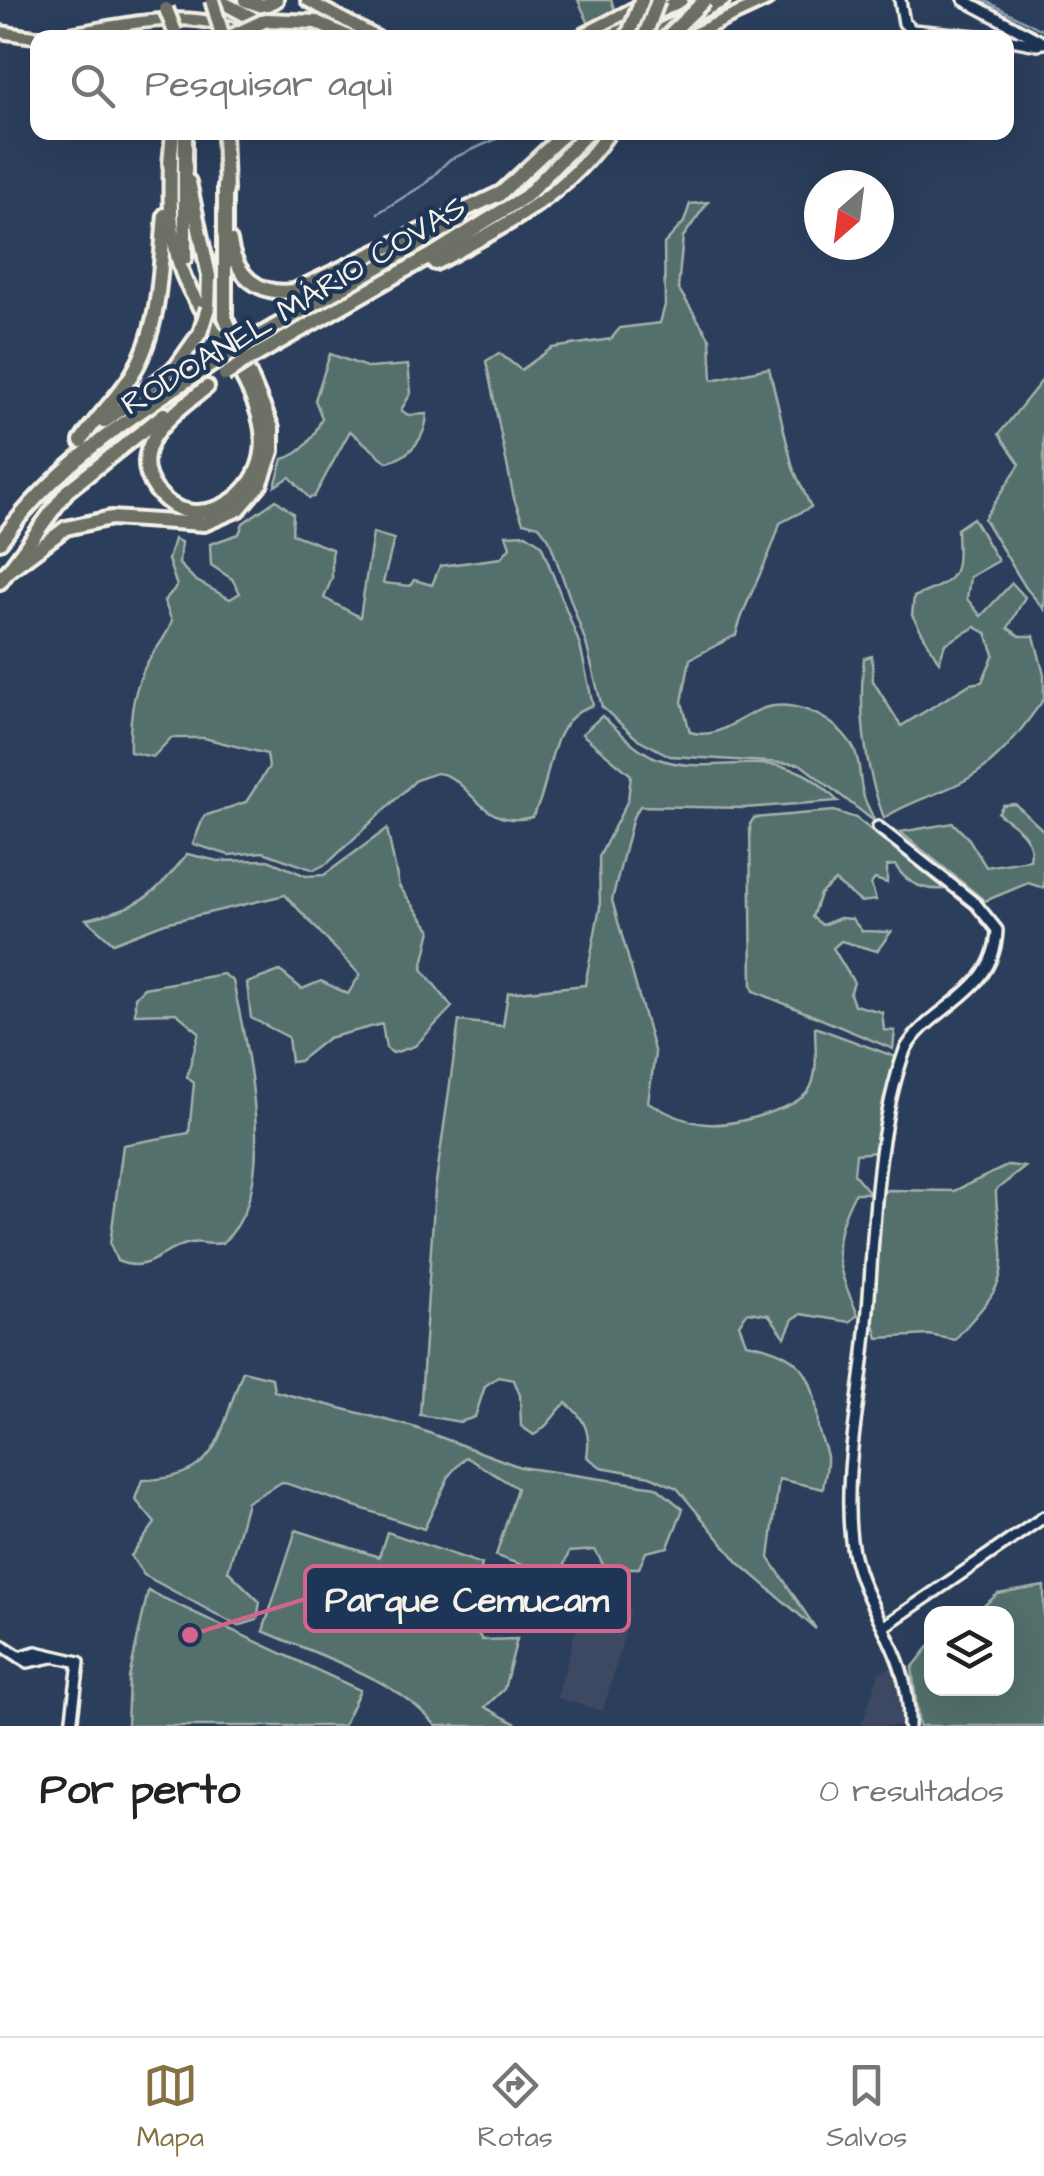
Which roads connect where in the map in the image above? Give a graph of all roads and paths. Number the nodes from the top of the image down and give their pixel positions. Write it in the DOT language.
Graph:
graph roads {
  1 [pos="215,0"];
  2 [pos="237,0"];
  3 [pos="245,0"];
  4 [pos="276,0"];
  5 [pos="306,0"];
  6 [pos="642,0"];
  7 [pos="650,0"];
  8 [pos="658,0"];
  9 [pos="681,0"];
  10 [pos="706,0"];
  11 [pos="723,0"];
  12 [pos="767,0"];
  13 [pos="900,0"];
  14 [pos="964,0"];
  15 [pos="163,4"];
  16 [pos="1000,20"];
  17 [pos="72,30"];
  18 [pos="173,30"];
  19 [pos="223,30"];
  20 [pos="238,30"];
  21 [pos="240,30"];
  22 [pos="274,30"];
  23 [pos="293,30"];
  24 [pos="333,30"];
  25 [pos="363,30"];
  26 [pos="592,30"];
  27 [pos="623,30"];
  28 [pos="630,30"];
  29 [pos="648,30"];
  30 [pos="661,30"];
  31 [pos="674,30"];
  32 [pos="702,30"];
  33 [pos="912,30"];
  34 [pos="998,30"];
  35 [pos="0,32"];
  36 [pos="30,34"];
  37 [pos="1014,40"];
  38 [pos="1044,45"];
  39 [pos="172,140"];
  40 [pos="186,140"];
  41 [pos="224,140"];
  42 [pos="560,140"];
  43 [pos="582,140"];
  44 [pos="603,140"];
  45 [pos="171,158"];
  46 [pos="226,185"];
  47 [pos="501,193"];
  48 [pos="205,308"];
  49 [pos="303,328"];
  50 [pos="207,387"];
  51 [pos="81,441"];
  52 [pos="22,512"];
  53 [pos="0,542"];
  54 [pos="2,578"];
  55 [pos="878,826"];
  56 [pos="1044,1516"];
  57 [pos="886,1625"];
  58 [pos="0,1644"];
  59 [pos="71,1726"];
  60 [pos="909,1726"];
  1 -- 19 [label="highway, bridge"];
  1 -- 22 [label="highway"];
  2 -- 23 [label="highway"];
  3 -- 4 [label="highway"];
  5 -- 25 [label="main road"];
  6 -- 28 [label="highway, bridge"];
  7 -- 26 [label="main road"];
  8 -- 29 [label="highway, bridge"];
  9 -- 27 [label="highway"];
  10 -- 31 [label="highway, bridge"];
  11 -- 30 [label="highway"];
  12 -- 32 [label="main road"];
  13 -- 33 [label="street"];
  14 -- 16 [label="street"];
  15 -- 18 [label="highway, bridge"];
  16 -- 34 [label="street"];
  16 -- 38 [label="street"];
  17 -- 21 [label="main road"];
  20 -- 24 [label="highway, bridge"];
  35 -- 36 [label="main road"];
  37 -- 38 [label="street"];
  39 -- 45 [label="highway"];
  40 -- 48 [label="highway"];
  41 -- 46 [label="highway"];
  42 -- 47 [label="highway, RODOANEL MÁRIO COVAS"];
  43 -- 49 [label="highway, RODOANEL MÁRIO COVAS"];
  44 -- 49 [label="highway"];
  45 -- 48 [label="highway"];
  45 -- 51 [label="highway"];
  46 -- 47 [label="highway"];
  46 -- 54 [label="highway"];
  47 -- 52 [label="highway, RODOANEL MÁRIO COVAS, bridge"];
  48 -- 50 [label="highway"];
  48 -- 51 [label="highway, bridge"];
  49 -- 50 [label="highway, RODOANEL MÁRIO COVAS, bridge"];
  50 -- 54 [label="highway, RODOANEL MÁRIO COVAS"];
  51 -- 52 [label="highway"];
  52 -- 53 [label="highway, RODOANEL MÁRIO COVAS"];
  55 -- 57 [label="street"];
  56 -- 57 [label="street"];
  57 -- 60 [label="street"];
  58 -- 59 [label="street"];
}
